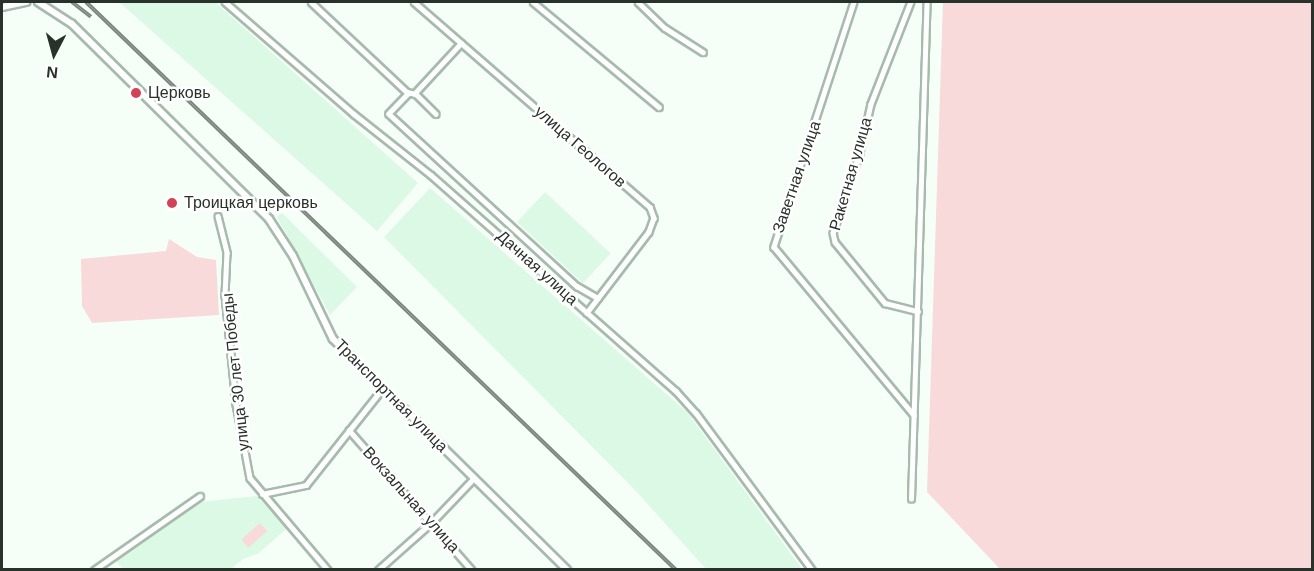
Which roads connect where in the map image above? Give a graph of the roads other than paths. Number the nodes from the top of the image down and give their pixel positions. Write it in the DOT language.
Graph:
graph roads {
  1 [pos="26,2"];
  2 [pos="38,2"];
  3 [pos="225,2"];
  4 [pos="311,2"];
  5 [pos="414,2"];
  6 [pos="533,2"];
  7 [pos="638,2"];
  8 [pos="854,2"];
  9 [pos="911,2"];
  10 [pos="927,2"];
  11 [pos="2,7"];
  12 [pos="460,43"];
  13 [pos="704,52"];
  14 [pos="412,93"];
  15 [pos="659,107"];
  16 [pos="436,114"];
  17 [pos="218,216"];
  18 [pos="598,298"];
  19 [pos="918,311"];
  20 [pos="587,313"];
  21 [pos="381,389"];
  22 [pos="914,415"];
  23 [pos="349,430"];
  24 [pos="474,478"];
  25 [pos="260,492"];
  26 [pos="200,496"];
  27 [pos="910,499"];
  28 [pos="431,524"];
  29 [pos="94,570"];
  30 [pos="328,570"];
  31 [pos="378,570"];
  32 [pos="472,570"];
  33 [pos="567,570"];
  34 [pos="813,570"];
  1 -- 11 [label="street"];
  2 -- 21 [label="street, Транспортная улица"];
  3 -- 20 [label="street, Дачная улица"];
  4 -- 14 [label="street"];
  5 -- 12 [label="street, улица Геологов"];
  6 -- 15 [label="street"];
  7 -- 13 [label="street"];
  8 -- 22 [label="street, Заветная улица"];
  9 -- 19 [label="street, Ракетная улица"];
  10 -- 19 [label="street"];
  12 -- 14 [label="street"];
  12 -- 18 [label="street, улица Геологов"];
  14 -- 16 [label="street"];
  14 -- 18 [label="street"];
  17 -- 25 [label="street, улица 30 лет Победы"];
  18 -- 20 [label="street, улица Геологов"];
  19 -- 22 [label="street"];
  20 -- 34 [label="street, Дачная улица"];
  21 -- 23 [label="street"];
  21 -- 24 [label="street, Транспортная улица"];
  22 -- 27 [label="street"];
  23 -- 25 [label="street"];
  23 -- 28 [label="street, Вокзальная улица"];
  24 -- 28 [label="street"];
  24 -- 33 [label="street, Транспортная улица"];
  25 -- 30 [label="street, улица 30 лет Победы"];
  26 -- 29 [label="street"];
  28 -- 31 [label="street"];
  28 -- 32 [label="street, Вокзальная улица"];
}
